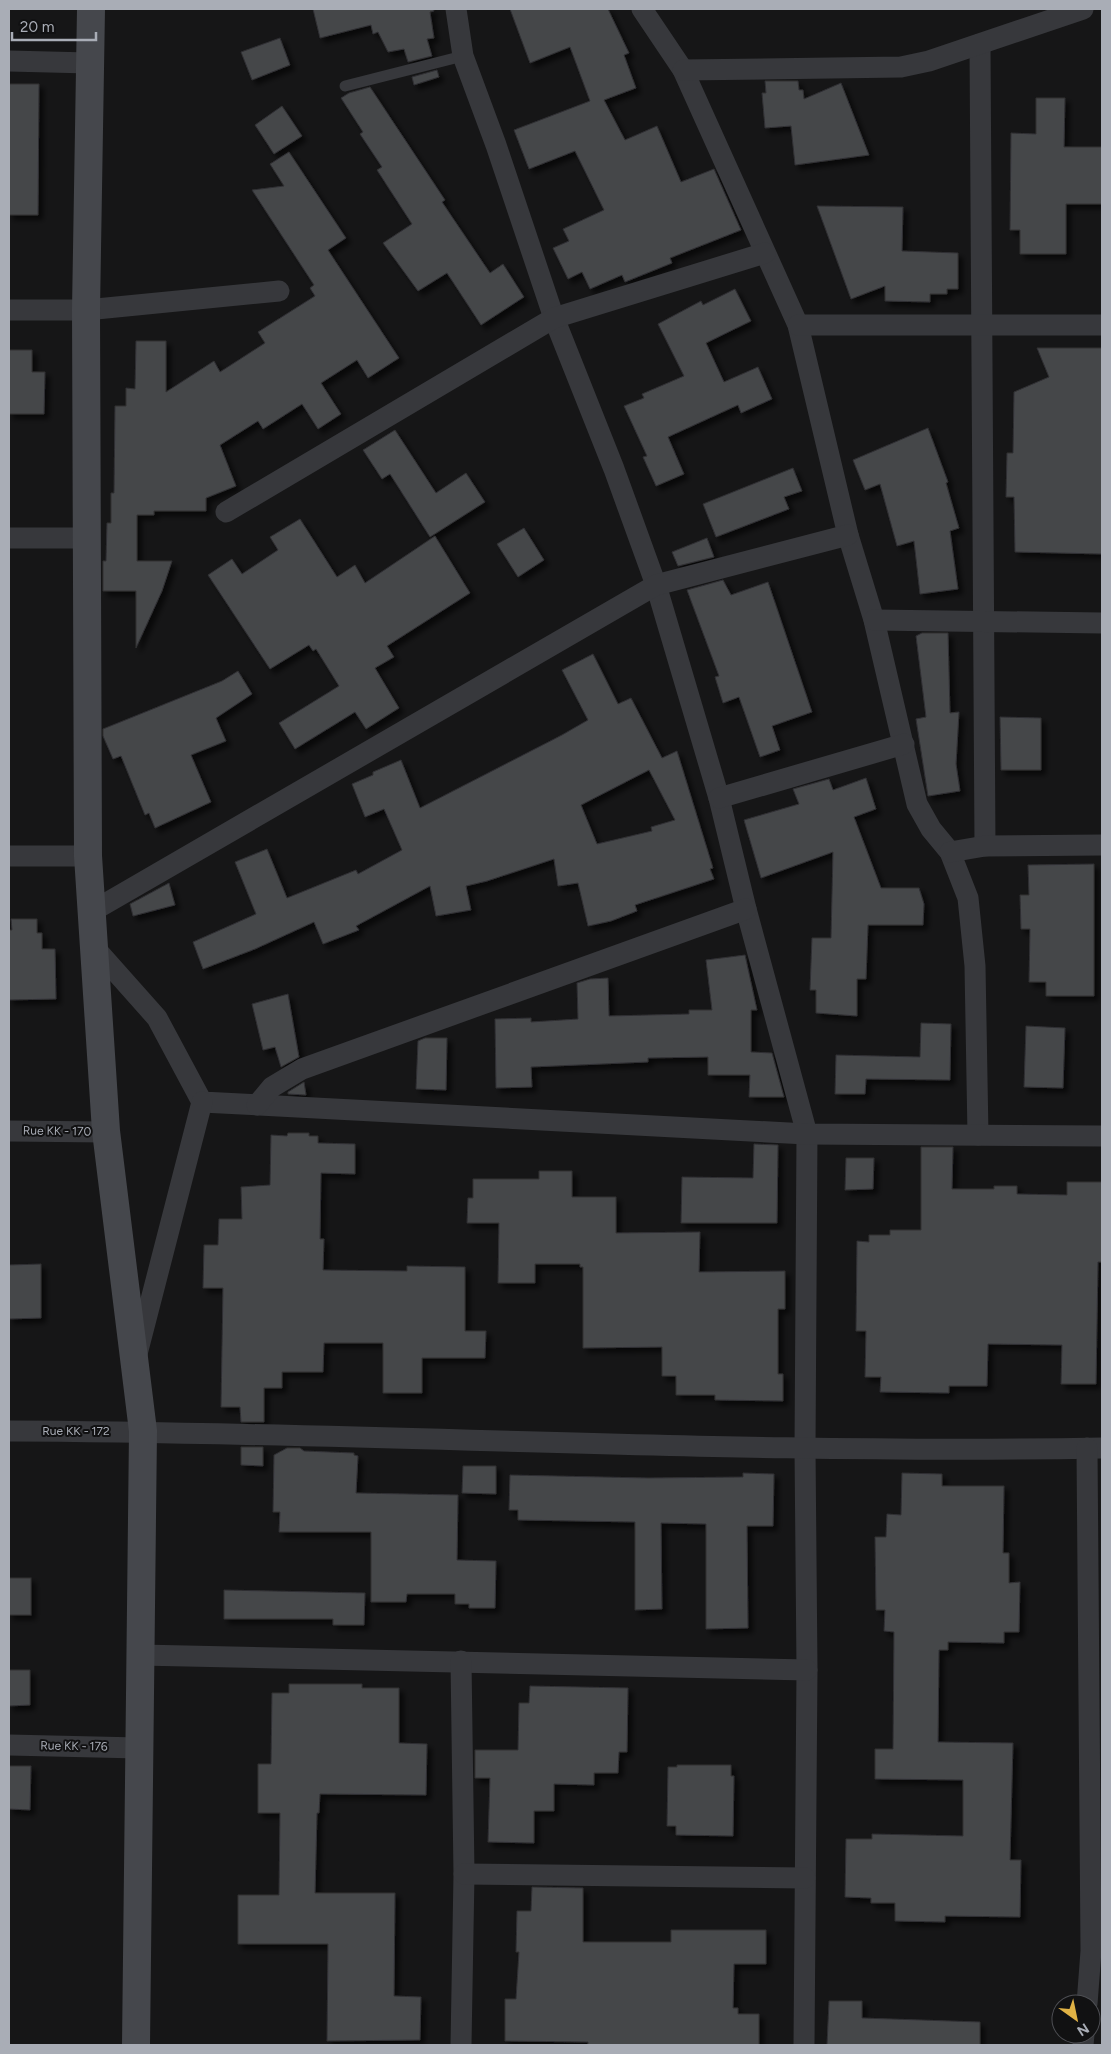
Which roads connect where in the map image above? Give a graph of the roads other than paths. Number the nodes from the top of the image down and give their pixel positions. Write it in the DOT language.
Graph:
graph roads {
  1 [pos="91,9"];
  2 [pos="456,9"];
  3 [pos="642,9"];
  4 [pos="1083,9"];
  5 [pos="980,44"];
  6 [pos="463,56"];
  7 [pos="9,61"];
  8 [pos="89,63"];
  9 [pos="683,70"];
  10 [pos="345,86"];
  11 [pos="765,253"];
  12 [pos="279,290"];
  13 [pos="9,310"];
  14 [pos="86,310"];
  15 [pos="554,318"];
  16 [pos="798,325"];
  17 [pos="981,325"];
  18 [pos="1102,325"];
  19 [pos="226,512"];
  20 [pos="848,535"];
  21 [pos="9,538"];
  22 [pos="87,538"];
  23 [pos="656,584"];
  24 [pos="874,620"];
  25 [pos="982,621"];
  26 [pos="1102,623"];
  27 [pos="904,744"];
  28 [pos="719,798"];
  29 [pos="1102,845"];
  30 [pos="985,846"];
  31 [pos="950,852"];
  32 [pos="9,856"];
  33 [pos="88,856"];
  34 [pos="746,909"];
  35 [pos="91,912"];
  36 [pos="93,946"];
  37 [pos="202,1102"];
  38 [pos="257,1105"];
  39 [pos="9,1131"];
  40 [pos="106,1132"];
  41 [pos="807,1134"];
  42 [pos="978,1135"];
  43 [pos="1102,1136"];
  44 [pos="134,1362"];
  45 [pos="9,1431"];
  46 [pos="143,1431"];
  47 [pos="805,1448"];
  48 [pos="1095,1448"];
  49 [pos="140,1655"];
  50 [pos="461,1661"];
  51 [pos="807,1670"];
  52 [pos="9,1745"];
  53 [pos="139,1748"];
  54 [pos="1095,1770"];
  55 [pos="464,1874"];
  56 [pos="805,1878"];
  57 [pos="1096,1952"];
  58 [pos="1089,1994"];
  59 [pos="136,2045"];
  60 [pos="461,2045"];
  61 [pos="804,2045"];
  1 -- 8 [label="street"];
  2 -- 6 [label="street"];
  3 -- 9 [label="street"];
  4 -- 5 [label="street"];
  5 -- 9 [label="street"];
  5 -- 17 [label="street"];
  6 -- 10 [label="lane"];
  6 -- 15 [label="street"];
  7 -- 8 [label="street"];
  8 -- 14 [label="street"];
  9 -- 11 [label="street"];
  11 -- 15 [label="street"];
  11 -- 16 [label="street"];
  12 -- 14 [label="street"];
  13 -- 14 [label="street"];
  14 -- 22 [label="street"];
  15 -- 19 [label="street"];
  15 -- 23 [label="street"];
  16 -- 17 [label="street"];
  16 -- 20 [label="street"];
  17 -- 18 [label="street"];
  17 -- 25 [label="street"];
  20 -- 23 [label="street"];
  20 -- 24 [label="street"];
  21 -- 22 [label="street"];
  22 -- 33 [label="street"];
  23 -- 28 [label="street"];
  23 -- 35 [label="street"];
  24 -- 25 [label="street"];
  24 -- 27 [label="street"];
  25 -- 26 [label="street"];
  25 -- 30 [label="street"];
  27 -- 28 [label="street"];
  27 -- 31 [label="street"];
  28 -- 34 [label="street"];
  29 -- 30 [label="street"];
  30 -- 31 [label="street"];
  31 -- 42 [label="street"];
  32 -- 33 [label="street"];
  33 -- 35 [label="street"];
  34 -- 38 [label="street"];
  34 -- 41 [label="street"];
  35 -- 36 [label="street"];
  36 -- 37 [label="street"];
  36 -- 40 [label="street"];
  37 -- 38 [label="street"];
  37 -- 44 [label="street"];
  38 -- 41 [label="street"];
  39 -- 40 [label="street, Rue KK - 170"];
  40 -- 44 [label="street"];
  41 -- 42 [label="street"];
  41 -- 47 [label="street"];
  42 -- 43 [label="street"];
  44 -- 46 [label="street"];
  45 -- 46 [label="street, Rue KK - 172"];
  46 -- 47 [label="street, Rue KK - 172"];
  46 -- 49 [label="street"];
  47 -- 48 [label="street, Rue KK - 172"];
  47 -- 51 [label="street"];
  48 -- 54 [label="street"];
  49 -- 50 [label="street"];
  49 -- 53 [label="street"];
  50 -- 51 [label="street"];
  50 -- 55 [label="street"];
  51 -- 56 [label="street"];
  52 -- 53 [label="street, Rue KK - 176"];
  53 -- 59 [label="street"];
  54 -- 57 [label="street"];
  55 -- 56 [label="street"];
  55 -- 60 [label="street"];
  56 -- 61 [label="street"];
  57 -- 58 [label="street"];
}
